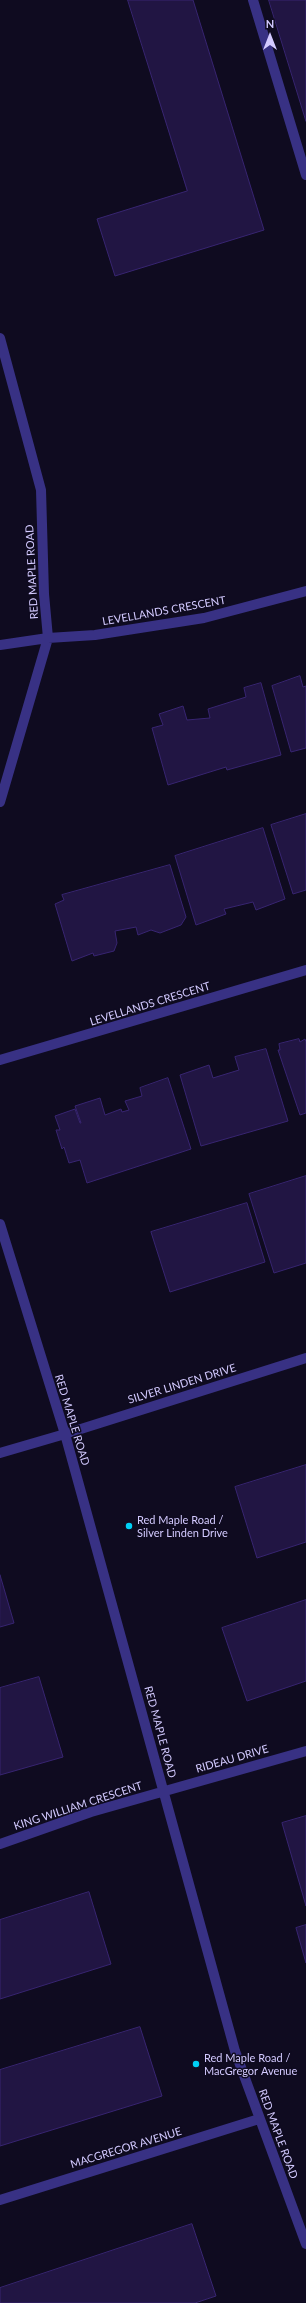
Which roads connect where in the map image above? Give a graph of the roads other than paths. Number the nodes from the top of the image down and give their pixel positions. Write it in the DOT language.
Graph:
graph roads {
  1 [pos="253,0"];
  2 [pos="306,175"];
  3 [pos="0,338"];
  4 [pos="306,591"];
  5 [pos="48,638"];
  6 [pos="0,645"];
  7 [pos="0,802"];
  8 [pos="306,970"];
  9 [pos="0,1060"];
  10 [pos="0,1224"];
  11 [pos="306,1358"];
  12 [pos="65,1434"];
  13 [pos="0,1453"];
  14 [pos="306,1750"];
  15 [pos="164,1791"];
  16 [pos="0,1844"];
  17 [pos="259,2119"];
  18 [pos="0,2200"];
  19 [pos="306,2244"];
  1 -- 2 [label="street"];
  3 -- 5 [label="street, RED MAPLE ROAD"];
  4 -- 5 [label="street, LEVELLANDS CRESCENT"];
  5 -- 6 [label="street, LEVELLANDS CRESCENT"];
  5 -- 7 [label="street, RED MAPLE ROAD"];
  8 -- 9 [label="street, LEVELLANDS CRESCENT"];
  10 -- 12 [label="street, RED MAPLE ROAD"];
  11 -- 12 [label="street, SILVER LINDEN DRIVE"];
  12 -- 13 [label="street, SILVER LINDEN DRIVE"];
  12 -- 15 [label="street, RED MAPLE ROAD"];
  14 -- 15 [label="street, RIDEAU DRIVE"];
  15 -- 16 [label="street, KING WILLIAM CRESCENT"];
  15 -- 17 [label="street, RED MAPLE ROAD"];
  17 -- 18 [label="street, MACGREGOR AVENUE"];
  17 -- 19 [label="street, RED MAPLE ROAD"];
}
